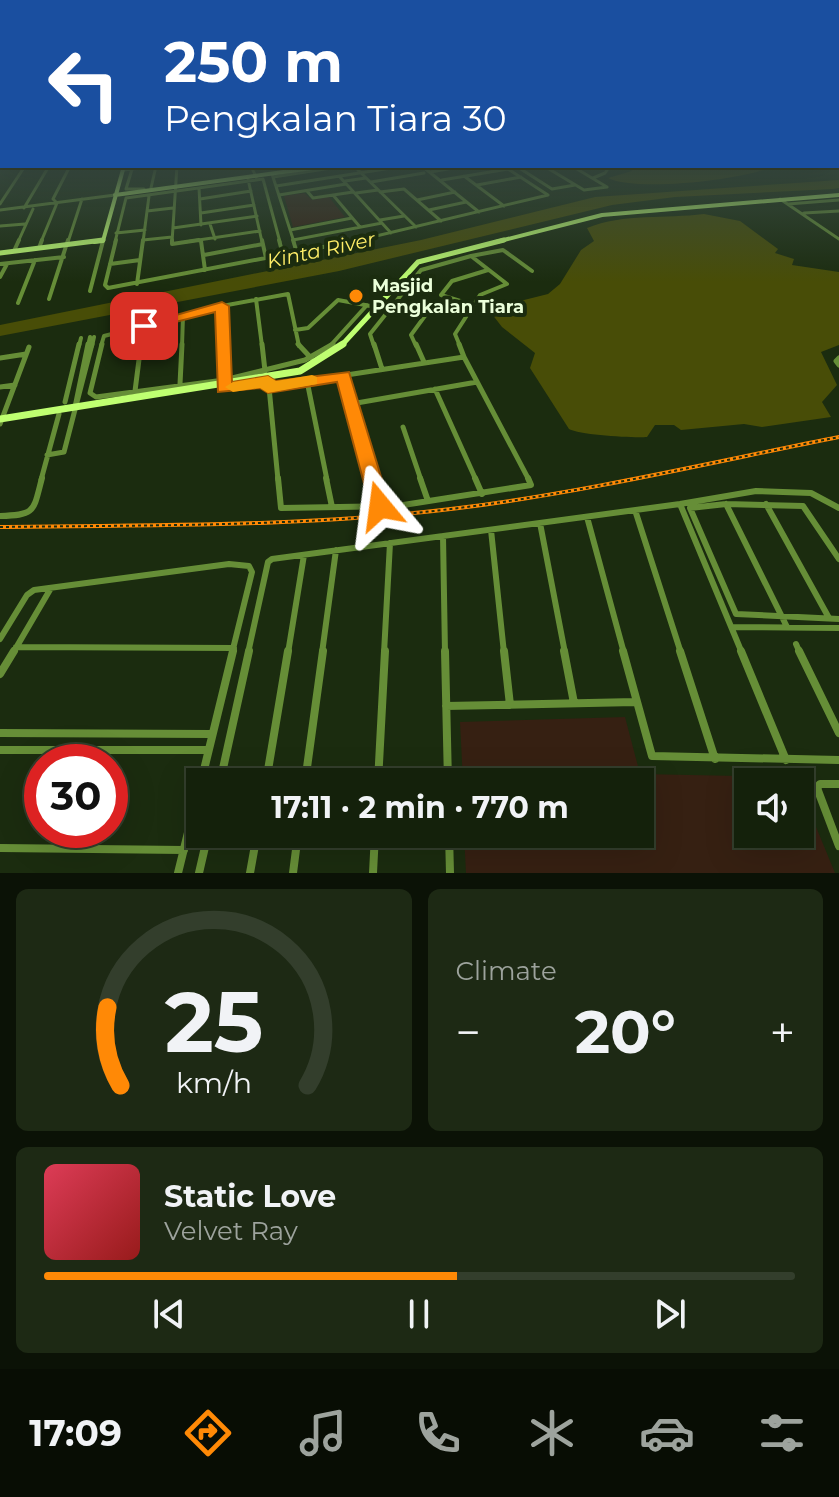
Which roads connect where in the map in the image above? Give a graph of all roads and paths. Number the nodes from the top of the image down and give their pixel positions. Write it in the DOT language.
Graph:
graph roads {
  1 [pos="28,201"];
  2 [pos="55,201"];
  3 [pos="71,201"];
  4 [pos="81,201"];
  5 [pos="114,201"];
  6 [pos="125,201"];
  7 [pos="148,201"];
  8 [pos="173,201"];
  9 [pos="200,201"];
  10 [pos="253,201"];
  11 [pos="269,201"];
  12 [pos="281,201"];
  13 [pos="338,201"];
  14 [pos="361,201"];
  15 [pos="389,201"];
  16 [pos="417,201"];
  17 [pos="498,201"];
  18 [pos="526,201"];
  19 [pos="784,201"];
  20 [pos="789,201"];
  21 [pos="467,202"];
  22 [pos="57,203"];
  23 [pos="254,205"];
  24 [pos="505,206"];
  25 [pos="24,208"];
  26 [pos="173,208"];
  27 [pos="33,209"];
  28 [pos="0,210"];
  29 [pos="428,210"];
  30 [pos="147,211"];
  31 [pos="839,211"];
  32 [pos="480,212"];
  33 [pos="201,213"];
  34 [pos="802,214"];
  35 [pos="404,216"];
  36 [pos="257,217"];
  37 [pos="352,218"];
  38 [pos="381,221"];
  39 [pos="441,221"];
  40 [pos="26,224"];
  41 [pos="201,225"];
  42 [pos="211,225"];
  43 [pos="0,226"];
  44 [pos="416,227"];
  45 [pos="173,228"];
  46 [pos="359,228"];
  47 [pos="145,230"];
  48 [pos="290,230"];
  49 [pos="260,231"];
  50 [pos="116,233"];
  51 [pos="391,233"];
  52 [pos="838,237"];
  53 [pos="368,238"];
  54 [pos="215,239"];
  55 [pos="143,240"];
  56 [pos="172,240"];
  57 [pos="293,240"];
  58 [pos="103,241"];
  59 [pos="201,241"];
  60 [pos="263,244"];
  61 [pos="67,245"];
  62 [pos="39,248"];
  63 [pos="14,251"];
  64 [pos="0,253"];
  65 [pos="297,253"];
  66 [pos="204,255"];
  67 [pos="283,255"];
  68 [pos="470,256"];
  69 [pos="64,257"];
  70 [pos="266,258"];
  71 [pos="35,260"];
  72 [pos="140,260"];
  73 [pos="0,264"];
  74 [pos="7,264"];
  75 [pos="110,264"];
  76 [pos="205,270"];
  77 [pos="489,270"];
  78 [pos="532,271"];
  79 [pos="0,277"];
  80 [pos="137,284"];
  81 [pos="90,291"];
  82 [pos="395,293"];
  83 [pos="49,299"];
  84 [pos="256,299"];
  85 [pos="18,303"];
  86 [pos="367,305"];
  87 [pos="473,305"];
  88 [pos="376,307"];
  89 [pos="222,308"];
  90 [pos="467,314"];
  91 [pos="183,315"];
  92 [pos="144,326"];
  93 [pos="295,330"];
  94 [pos="92,337"];
  95 [pos="81,338"];
  96 [pos="464,357"];
  97 [pos="0,358"];
  98 [pos="311,358"];
  99 [pos="839,358"];
  100 [pos="424,362"];
  101 [pos="86,365"];
  102 [pos="839,365"];
  103 [pos="74,366"];
  104 [pos="382,369"];
  105 [pos="343,376"];
  106 [pos="267,379"];
  107 [pos="307,381"];
  108 [pos="477,382"];
  109 [pos="224,383"];
  110 [pos="180,384"];
  111 [pos="15,385"];
  112 [pos="0,387"];
  113 [pos="435,389"];
  114 [pos="135,391"];
  115 [pos="65,402"];
  116 [pos="351,404"];
  117 [pos="76,408"];
  118 [pos="59,414"];
  119 [pos="1,421"];
  120 [pos="403,427"];
  121 [pos="47,455"];
  122 [pos="482,494"];
  123 [pos="428,501"];
  124 [pos="680,504"];
  125 [pos="726,504"];
  126 [pos="765,504"];
  127 [pos="380,506"];
  128 [pos="332,507"];
  129 [pos="839,508"];
  130 [pos="635,510"];
  131 [pos="0,516"];
  132 [pos="587,517"];
  133 [pos="540,523"];
  134 [pos="491,530"];
  135 [pos="443,536"];
  136 [pos="390,543"];
  137 [pos="336,550"];
  138 [pos="304,555"];
  139 [pos="839,559"];
  140 [pos="51,587"];
  141 [pos="782,617"];
  142 [pos="830,619"];
  143 [pos="839,619"];
  144 [pos="732,627"];
  145 [pos="787,627"];
  146 [pos="839,628"];
  147 [pos="0,639"];
  148 [pos="796,644"];
  149 [pos="16,647"];
  150 [pos="234,648"];
  151 [pos="0,674"];
  152 [pos="635,702"];
  153 [pos="574,703"];
  154 [pos="510,705"];
  155 [pos="446,706"];
  156 [pos="0,733"];
  157 [pos="839,733"];
  158 [pos="212,734"];
  159 [pos="0,750"];
  160 [pos="208,750"];
  161 [pos="715,759"];
  162 [pos="786,760"];
  163 [pos="839,760"];
  164 [pos="204,768"];
  165 [pos="223,768"];
  166 [pos="268,768"];
  167 [pos="307,768"];
  168 [pos="379,768"];
  169 [pos="448,768"];
  170 [pos="839,784"];
  171 [pos="186,842"];
  172 [pos="839,846"];
  173 [pos="0,848"];
  174 [pos="205,848"];
  175 [pos="254,848"];
  176 [pos="296,848"];
  177 [pos="374,848"];
  178 [pos="449,848"];
  179 [pos="184,850"];
  180 [pos="178,873"];
  181 [pos="199,873"];
  182 [pos="250,873"];
  183 [pos="293,873"];
  184 [pos="373,873"];
  185 [pos="450,873"];
  1 -- 25 [label="street"];
  2 -- 22 [label="street"];
  3 -- 22 [label="street"];
  4 -- 61 [label="street"];
  5 -- 58 [label="street"];
  6 -- 50 [label="street"];
  7 -- 30 [label="street"];
  8 -- 26 [label="street"];
  9 -- 33 [label="street"];
  10 -- 23 [label="street"];
  11 -- 67 [label="street"];
  12 -- 48 [label="street"];
  13 -- 37 [label="street"];
  14 -- 38 [label="street"];
  15 -- 35 [label="street"];
  16 -- 29 [label="street"];
  17 -- 24 [label="street"];
  18 -- 24 [label="street"];
  19 -- 20 [label="street"];
  19 -- 34 [label="street"];
  19 -- 82 [label="street"];
  21 -- 29 [label="street"];
  21 -- 32 [label="street"];
  22 -- 25 [label="street"];
  22 -- 62 [label="street"];
  23 -- 33 [label="street"];
  23 -- 36 [label="street"];
  24 -- 32 [label="street"];
  25 -- 28 [label="street"];
  26 -- 30 [label="street"];
  26 -- 45 [label="street"];
  27 -- 40 [label="street"];
  29 -- 39 [label="street"];
  30 -- 47 [label="street"];
  31 -- 34 [label="street"];
  32 -- 39 [label="street"];
  33 -- 41 [label="street"];
  34 -- 52 [label="street"];
  35 -- 38 [label="street"];
  35 -- 44 [label="street"];
  36 -- 42 [label="street"];
  36 -- 49 [label="street"];
  37 -- 46 [label="street"];
  37 -- 48 [label="street"];
  38 -- 46 [label="street"];
  38 -- 51 [label="street"];
  39 -- 44 [label="street"];
  40 -- 43 [label="street"];
  40 -- 63 [label="street"];
  41 -- 42 [label="street"];
  41 -- 45 [label="street"];
  42 -- 54 [label="street"];
  44 -- 51 [label="street"];
  45 -- 56 [label="street"];
  46 -- 53 [label="street"];
  46 -- 57 [label="street"];
  47 -- 50 [label="street"];
  47 -- 55 [label="street"];
  48 -- 57 [label="street"];
  49 -- 54 [label="street"];
  49 -- 60 [label="street"];
  50 -- 75 [label="street"];
  51 -- 53 [label="street"];
  53 -- 65 [label="street"];
  54 -- 59 [label="street"];
  55 -- 56 [label="street"];
  55 -- 72 [label="street"];
  56 -- 59 [label="street"];
  57 -- 65 [label="street"];
  58 -- 61 [label="street"];
  58 -- 81 [label="street"];
  59 -- 66 [label="street"];
  60 -- 66 [label="street"];
  60 -- 70 [label="street"];
  61 -- 62 [label="street"];
  61 -- 69 [label="street"];
  62 -- 63 [label="street"];
  63 -- 64 [label="street"];
  65 -- 67 [label="street"];
  66 -- 76 [label="street"];
  67 -- 70 [label="street"];
  68 -- 77 [label="street"];
  68 -- 78 [label="street"];
  68 -- 82 [label="street"];
  69 -- 71 [label="street"];
  69 -- 83 [label="street"];
  70 -- 76 [label="street"];
  71 -- 74 [label="street"];
  71 -- 85 [label="street"];
  72 -- 75 [label="street"];
  72 -- 80 [label="street"];
  73 -- 74 [label="street"];
  74 -- 79 [label="street"];
  75 -- 80 [label="street"];
  76 -- 80 [label="street"];
  77 -- 87 [label="street"];
  77 -- 87 [label="street"];
  82 -- 88 [label="street"];
  82 -- 104 [label="street"];
  82 -- 106 [label="street"];
  84 -- 89 [label="street"];
  84 -- 93 [label="street"];
  84 -- 106 [label="street"];
  86 -- 88 [label="street"];
  86 -- 93 [label="street"];
  86 -- 98 [label="street"];
  87 -- 90 [label="street"];
  88 -- 106 [label="street"];
  89 -- 91 [label="street"];
  89 -- 109 [label="street"];
  90 -- 96 [label="street"];
  90 -- 100 [label="street"];
  91 -- 92 [label="street"];
  91 -- 110 [label="street"];
  92 -- 114 [label="street"];
  92 -- 114 [label="street"];
  93 -- 98 [label="street"];
  94 -- 101 [label="street"];
  95 -- 103 [label="street"];
  96 -- 100 [label="street"];
  96 -- 108 [label="street"];
  97 -- 111 [label="street"];
  98 -- 106 [label="street"];
  99 -- 102 [label="street"];
  100 -- 104 [label="street"];
  101 -- 103 [label="street"];
  101 -- 117 [label="street"];
  103 -- 115 [label="street"];
  104 -- 105 [label="street"];
  105 -- 107 [label="street"];
  105 -- 116 [label="street"];
  106 -- 107 [label="street"];
  106 -- 109 [label="street"];
  106 -- 109 [label="street"];
  106 -- 128 [label="street"];
  107 -- 128 [label="street"];
  108 -- 113 [label="street"];
  108 -- 122 [label="street"];
  109 -- 110 [label="street"];
  109 -- 117 [label="street"];
  110 -- 114 [label="street"];
  111 -- 112 [label="street"];
  111 -- 119 [label="street"];
  113 -- 116 [label="street"];
  113 -- 122 [label="street"];
  116 -- 127 [label="street"];
  117 -- 119 [label="street"];
  117 -- 121 [label="street"];
  118 -- 121 [label="street"];
  120 -- 123 [label="street"];
  121 -- 131 [label="street"];
  122 -- 123 [label="street"];
  123 -- 127 [label="street"];
  124 -- 129 [label="street"];
  124 -- 130 [label="street"];
  124 -- 144 [label="street"];
  125 -- 126 [label="street"];
  125 -- 141 [label="street"];
  125 -- 141 [label="street"];
  126 -- 139 [label="street"];
  126 -- 142 [label="street"];
  127 -- 128 [label="street"];
  130 -- 132 [label="street"];
  130 -- 161 [label="street"];
  132 -- 133 [label="street"];
  132 -- 152 [label="street"];
  133 -- 134 [label="street"];
  133 -- 153 [label="street"];
  134 -- 135 [label="street"];
  134 -- 154 [label="street"];
  135 -- 136 [label="street"];
  135 -- 155 [label="street"];
  136 -- 137 [label="street"];
  136 -- 168 [label="street"];
  137 -- 138 [label="street"];
  137 -- 167 [label="street"];
  138 -- 165 [label="street"];
  138 -- 166 [label="street"];
  140 -- 147 [label="street"];
  140 -- 149 [label="street"];
  140 -- 150 [label="street"];
  141 -- 142 [label="street"];
  141 -- 145 [label="street"];
  142 -- 143 [label="street"];
  144 -- 145 [label="street"];
  144 -- 162 [label="street"];
  145 -- 146 [label="street"];
  148 -- 157 [label="street"];
  149 -- 150 [label="street"];
  149 -- 151 [label="street"];
  150 -- 158 [label="street"];
  152 -- 153 [label="street"];
  152 -- 161 [label="street"];
  153 -- 154 [label="street"];
  154 -- 155 [label="street"];
  155 -- 169 [label="street"];
  156 -- 158 [label="street"];
  158 -- 160 [label="street"];
  159 -- 160 [label="street"];
  160 -- 164 [label="street"];
  161 -- 162 [label="street"];
  162 -- 163 [label="street"];
  170 -- 172 [label="street"];
  171 -- 179 [label="street"];
  173 -- 179 [label="street"];
  174 -- 181 [label="street"];
  175 -- 182 [label="street"];
  176 -- 183 [label="street"];
  177 -- 184 [label="street"];
  178 -- 185 [label="street"];
  179 -- 180 [label="street"];
}
